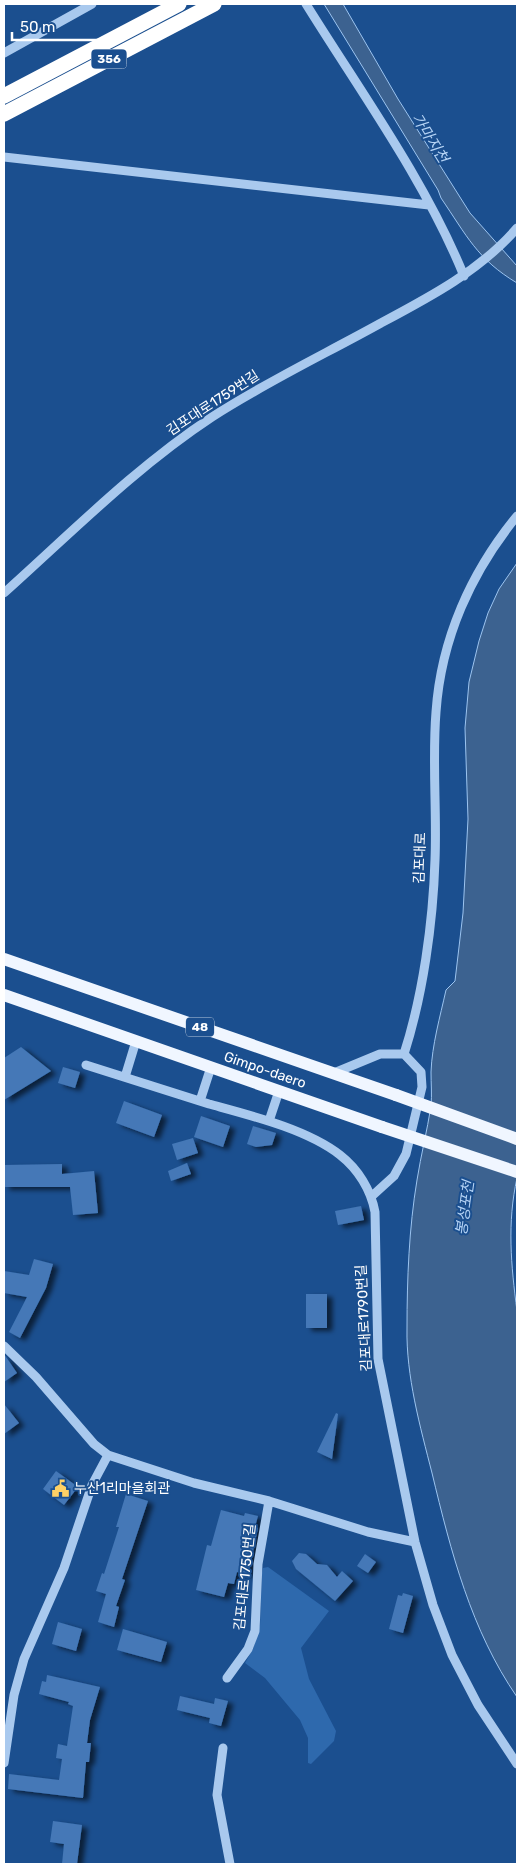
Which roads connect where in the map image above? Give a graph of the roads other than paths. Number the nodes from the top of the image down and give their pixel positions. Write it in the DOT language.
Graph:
graph roads {
  1 [pos="92,4"];
  2 [pos="179,4"];
  3 [pos="214,4"];
  4 [pos="306,4"];
  5 [pos="4,53"];
  6 [pos="4,96"];
  7 [pos="4,114"];
  8 [pos="4,157"];
  9 [pos="429,205"];
  10 [pos="517,228"];
  11 [pos="464,276"];
  12 [pos="517,516"];
  13 [pos="4,593"];
  14 [pos="4,959"];
  15 [pos="4,995"];
  16 [pos="136,1041"];
  17 [pos="404,1054"];
  18 [pos="86,1065"];
  19 [pos="211,1067"];
  20 [pos="334,1073"];
  21 [pos="125,1077"];
  22 [pos="279,1091"];
  23 [pos="200,1101"];
  24 [pos="269,1121"];
  25 [pos="517,1139"];
  26 [pos="517,1172"];
  27 [pos="372,1196"];
  28 [pos="4,1346"];
  29 [pos="108,1455"];
  30 [pos="269,1500"];
  31 [pos="415,1542"];
  32 [pos="226,1678"];
  33 [pos="223,1748"];
  34 [pos="4,1763"];
  35 [pos="517,1764"];
  36 [pos="230,1864"];
  1 -- 5 [label="street"];
  2 -- 6 [label="highway, 356"];
  3 -- 7 [label="highway, 356"];
  4 -- 9 [label="street"];
  8 -- 9 [label="street"];
  9 -- 11 [label="street"];
  10 -- 11 [label="street, 김포대로1759번길"];
  11 -- 13 [label="street, 김포대로1759번길"];
  12 -- 17 [label="street, 김포대로"];
  14 -- 20 [label="main road, Gimpo-daero / 48"];
  15 -- 16 [label="main road, Gimpo-daero"];
  16 -- 19 [label="main road, Gimpo-daero"];
  16 -- 21 [label="street"];
  17 -- 20 [label="street"];
  17 -- 27 [label="street"];
  18 -- 21 [label="street, 김포대로1790번길"];
  19 -- 22 [label="main road, Gimpo-daero"];
  19 -- 23 [label="street"];
  20 -- 25 [label="main road, Gimpo-daero / 48, bridge"];
  21 -- 23 [label="street, 김포대로1790번길"];
  22 -- 24 [label="street"];
  22 -- 26 [label="main road, Gimpo-daero, bridge"];
  23 -- 24 [label="street, 김포대로1790번길"];
  24 -- 27 [label="street, 김포대로1790번길"];
  27 -- 31 [label="street, 김포대로1790번길"];
  28 -- 29 [label="street"];
  29 -- 30 [label="street"];
  29 -- 34 [label="street"];
  30 -- 31 [label="street"];
  30 -- 32 [label="street, 김포대로1750번길"];
  31 -- 35 [label="street, 김포대로1790번길"];
  33 -- 36 [label="street"];
}
